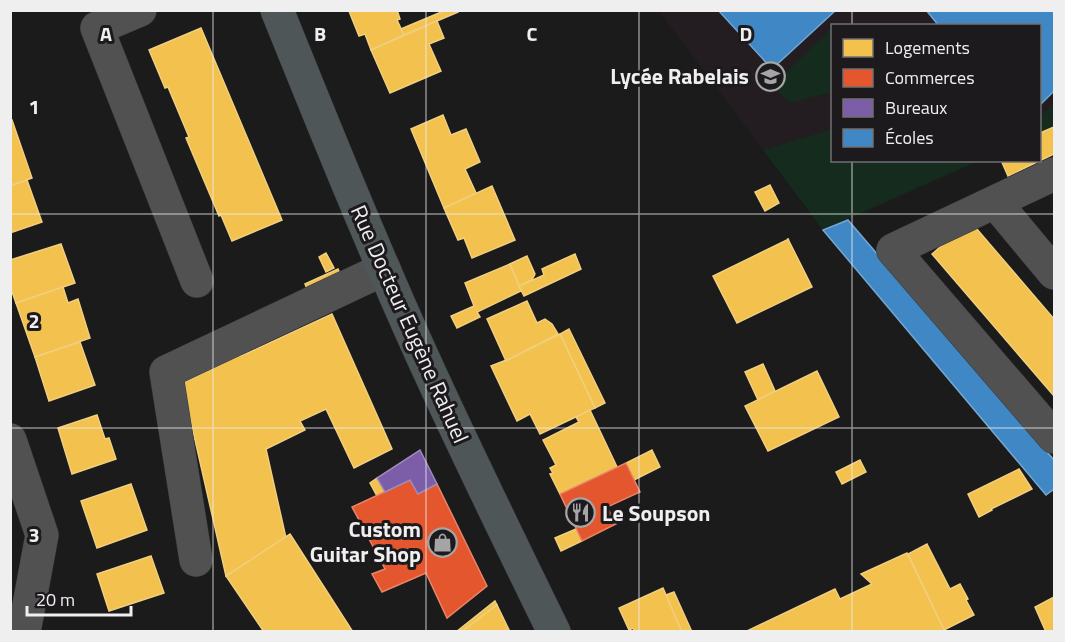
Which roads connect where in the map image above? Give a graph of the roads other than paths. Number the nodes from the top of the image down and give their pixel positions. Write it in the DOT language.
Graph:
graph roads {
  1 [pos="140,10"];
  2 [pos="277,10"];
  3 [pos="1054,174"];
  4 [pos="995,202"];
  5 [pos="384,269"];
  6 [pos="1054,273"];
  7 [pos="197,281"];
  8 [pos="1054,436"];
  9 [pos="10,440"];
  10 [pos="196,560"];
  11 [pos="20,597"];
  12 [pos="24,632"];
  13 [pos="554,632"];
  1 -- 7 [label="street"];
  2 -- 5 [label="main road, Rue Docteur Eugène Rahuel"];
  3 -- 4 [label="street"];
  4 -- 6 [label="street"];
  4 -- 8 [label="street"];
  5 -- 10 [label="street"];
  5 -- 13 [label="main road, Rue Docteur Eugène Rahuel"];
  9 -- 11 [label="street"];
  11 -- 12 [label="street"];
}
